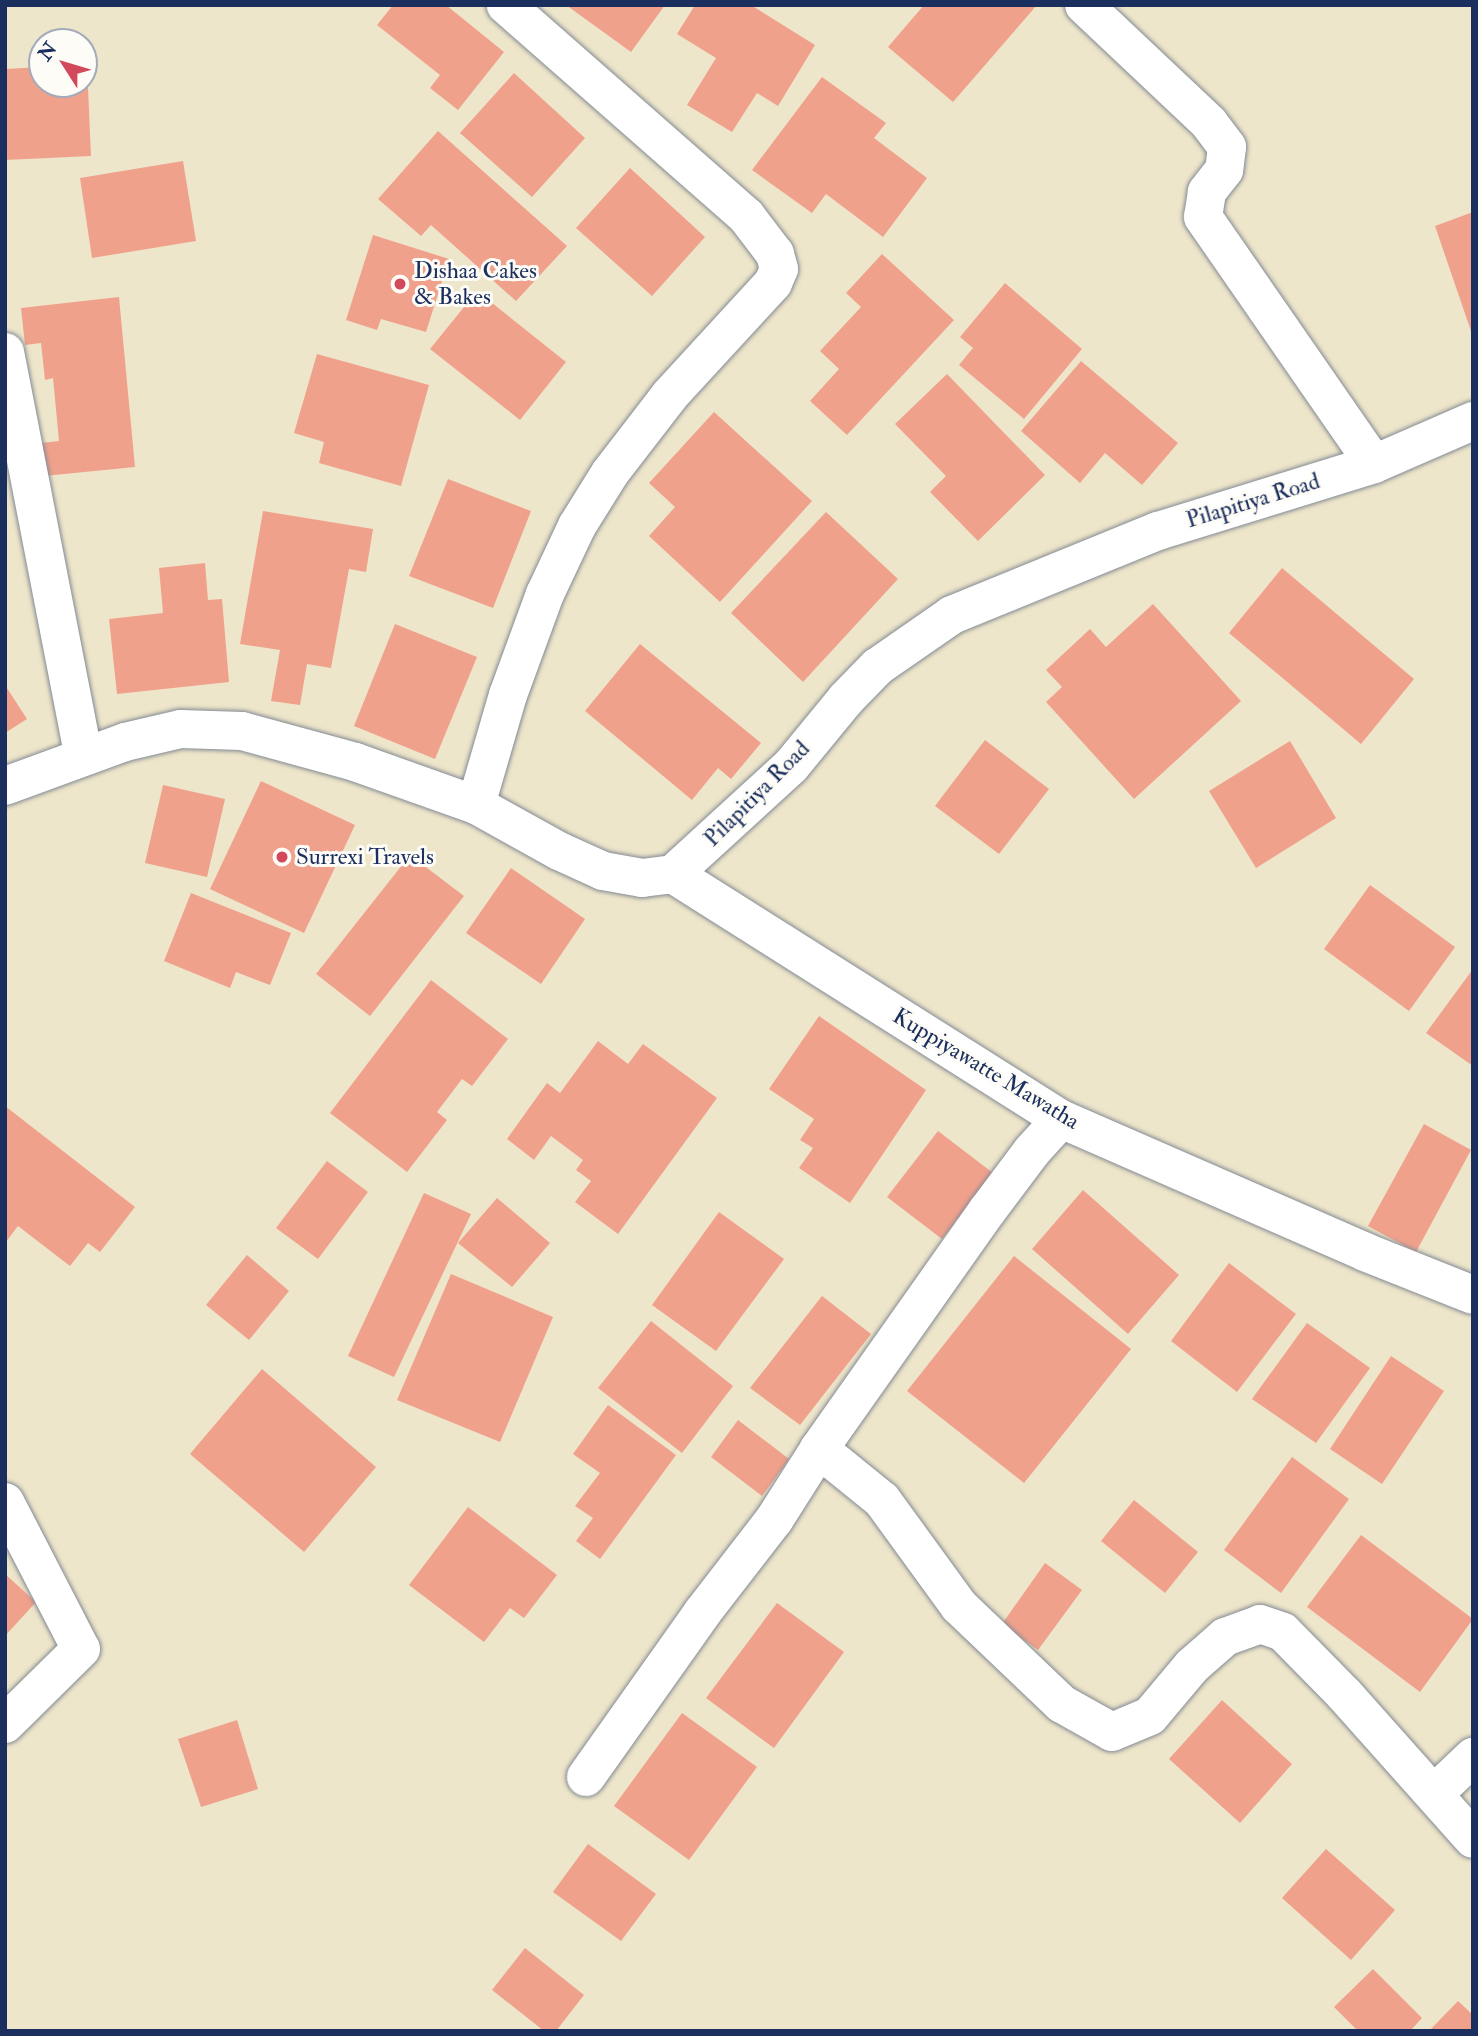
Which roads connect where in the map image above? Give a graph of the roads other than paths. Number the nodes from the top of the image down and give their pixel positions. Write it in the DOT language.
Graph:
graph roads {
  1 [pos="506,5"];
  2 [pos="1084,5"];
  3 [pos="5,352"];
  4 [pos="1473,421"];
  5 [pos="1374,464"];
  6 [pos="83,755"];
  7 [pos="5,786"];
  8 [pos="476,805"];
  9 [pos="673,874"];
  10 [pos="1061,1119"];
  11 [pos="1473,1295"];
  12 [pos="820,1448"];
  13 [pos="5,1502"];
  14 [pos="5,1724"];
  15 [pos="1473,1757"];
  16 [pos="586,1777"];
  17 [pos="1434,1794"];
  18 [pos="1473,1839"];
  1 -- 8 [label="street"];
  2 -- 5 [label="street"];
  3 -- 6 [label="street"];
  4 -- 5 [label="street, Pilapitiya Road"];
  5 -- 9 [label="street, Pilapitiya Road"];
  6 -- 7 [label="street"];
  6 -- 8 [label="street"];
  8 -- 9 [label="street"];
  9 -- 10 [label="street, Kuppiyawatte Mawatha"];
  10 -- 11 [label="street, Kuppiyawatte Mawatha"];
  10 -- 12 [label="street"];
  12 -- 16 [label="street"];
  12 -- 17 [label="street"];
  13 -- 14 [label="street"];
  15 -- 17 [label="street"];
  17 -- 18 [label="street"];
}
